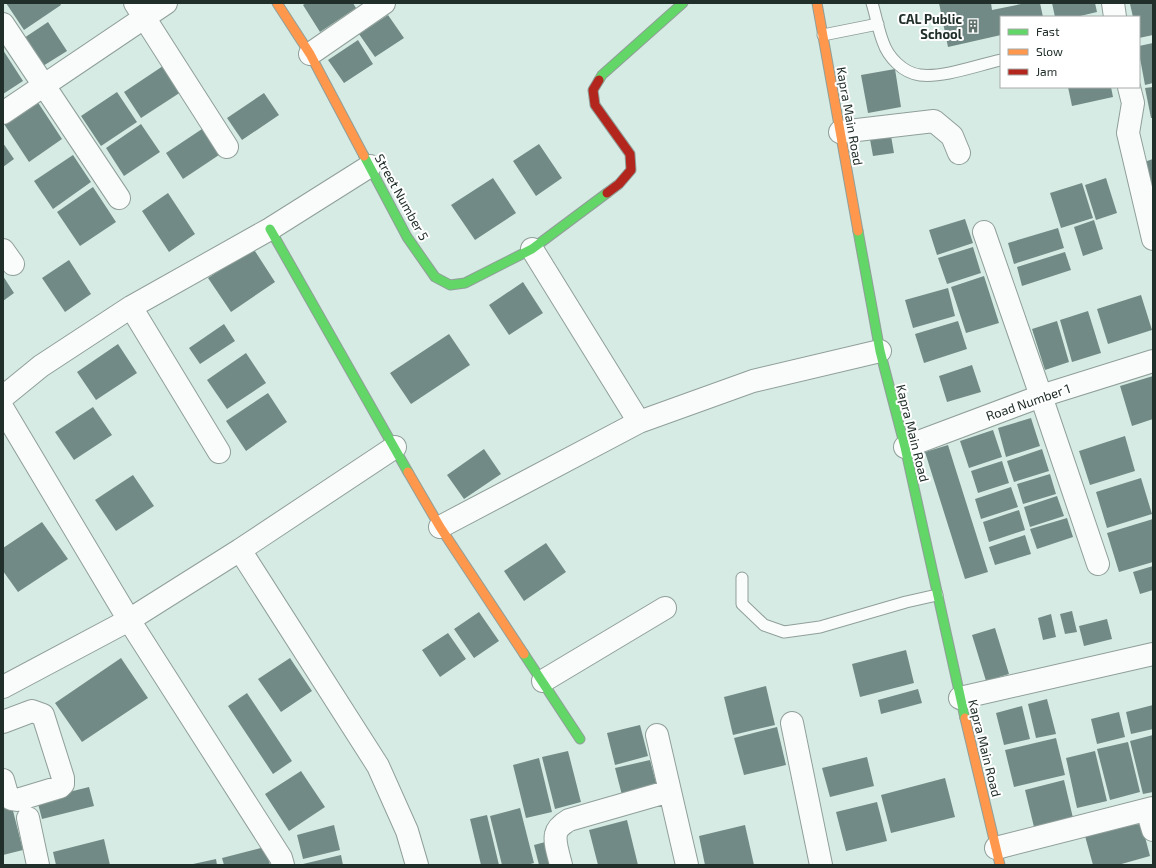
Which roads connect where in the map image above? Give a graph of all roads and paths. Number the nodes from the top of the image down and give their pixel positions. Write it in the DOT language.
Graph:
graph roads {
  1 [pos="166,3"];
  2 [pos="277,3"];
  3 [pos="384,3"];
  4 [pos="683,3"];
  5 [pos="817,3"];
  6 [pos="872,3"];
  7 [pos="1112,3"];
  8 [pos="140,10"];
  9 [pos="1115,16"];
  10 [pos="3,24"];
  11 [pos="878,24"];
  12 [pos="823,34"];
  13 [pos="310,54"];
  14 [pos="1000,60"];
  15 [pos="43,86"];
  16 [pos="1129,88"];
  17 [pos="3,113"];
  18 [pos="840,132"];
  19 [pos="227,147"];
  20 [pos="959,152"];
  21 [pos="370,166"];
  22 [pos="119,198"];
  23 [pos="270,229"];
  24 [pos="984,232"];
  25 [pos="1153,239"];
  26 [pos="532,249"];
  27 [pos="132,307"];
  28 [pos="880,351"];
  29 [pos="1153,361"];
  30 [pos="1041,396"];
  31 [pos="3,397"];
  32 [pos="3,409"];
  33 [pos="639,422"];
  34 [pos="905,447"];
  35 [pos="395,448"];
  36 [pos="218,452"];
  37 [pos="440,527"];
  38 [pos="240,550"];
  39 [pos="1098,564"];
  40 [pos="742,578"];
  41 [pos="937,595"];
  42 [pos="665,608"];
  43 [pos="129,620"];
  44 [pos="1153,654"];
  45 [pos="543,682"];
  46 [pos="3,687"];
  47 [pos="960,698"];
  48 [pos="3,722"];
  49 [pos="792,723"];
  50 [pos="657,735"];
  51 [pos="580,739"];
  52 [pos="3,780"];
  53 [pos="670,791"];
  54 [pos="1151,816"];
  55 [pos="28,818"];
  56 [pos="998,857"];
  57 [pos="38,865"];
  58 [pos="283,865"];
  59 [pos="417,865"];
  60 [pos="561,865"];
  61 [pos="687,865"];
  62 [pos="821,865"];
  1 -- 8 [label="street"];
  2 -- 13 [label="street, Street Number 5"];
  3 -- 13 [label="street"];
  4 -- 26 [label="street, Street Number 5"];
  5 -- 12 [label="street, Kapra Main Road"];
  6 -- 11 [label="lane"];
  7 -- 9 [label="street"];
  8 -- 15 [label="street"];
  8 -- 19 [label="street"];
  10 -- 15 [label="street"];
  11 -- 12 [label="lane"];
  11 -- 14 [label="lane"];
  12 -- 18 [label="street, Kapra Main Road"];
  13 -- 21 [label="street, Street Number 5"];
  15 -- 17 [label="street"];
  15 -- 22 [label="street"];
  16 -- 25 [label="street"];
  18 -- 20 [label="street"];
  18 -- 28 [label="street, Kapra Main Road"];
  21 -- 23 [label="street"];
  21 -- 26 [label="street, Street Number 5"];
  23 -- 27 [label="street"];
  23 -- 35 [label="street"];
  24 -- 30 [label="street"];
  26 -- 33 [label="street"];
  27 -- 31 [label="street"];
  27 -- 36 [label="street"];
  28 -- 33 [label="street"];
  28 -- 34 [label="street, Kapra Main Road"];
  29 -- 30 [label="street, Road Number 1"];
  30 -- 34 [label="street, Road Number 1"];
  30 -- 39 [label="street"];
  32 -- 43 [label="street"];
  33 -- 37 [label="street"];
  34 -- 41 [label="street, Kapra Main Road"];
  35 -- 37 [label="street"];
  35 -- 38 [label="street"];
  37 -- 45 [label="street"];
  38 -- 43 [label="street"];
  38 -- 59 [label="street"];
  40 -- 41 [label="lane"];
  41 -- 47 [label="street, Kapra Main Road"];
  42 -- 45 [label="street"];
  43 -- 46 [label="street"];
  43 -- 58 [label="street"];
  44 -- 47 [label="street"];
  45 -- 51 [label="street"];
  47 -- 56 [label="street, Kapra Main Road"];
  48 -- 52 [label="street"];
  49 -- 62 [label="street"];
  50 -- 53 [label="street"];
  53 -- 60 [label="street"];
  53 -- 61 [label="street"];
  54 -- 56 [label="street"];
  55 -- 57 [label="street"];
}
